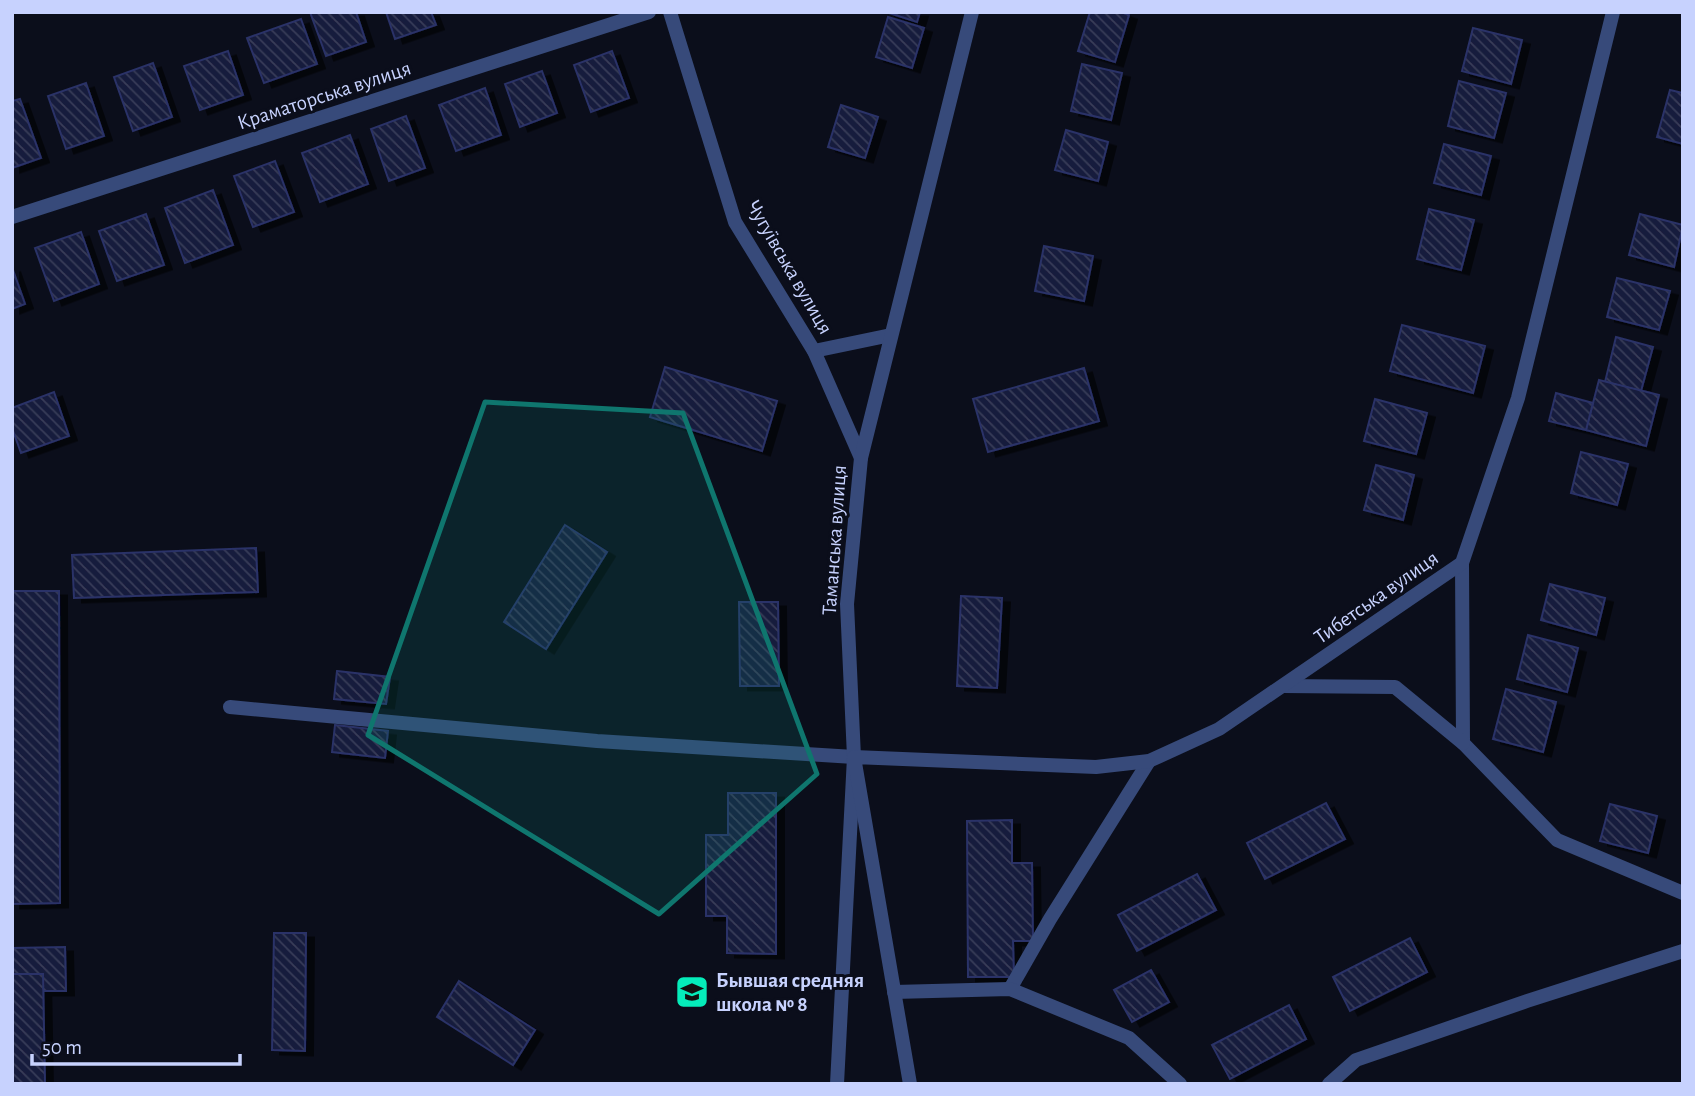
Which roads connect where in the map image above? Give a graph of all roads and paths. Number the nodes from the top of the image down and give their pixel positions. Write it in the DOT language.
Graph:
graph roads {
  1 [pos="649,12"];
  2 [pos="670,12"];
  3 [pos="972,12"];
  4 [pos="1613,12"];
  5 [pos="12,217"];
  6 [pos="891,335"];
  7 [pos="814,351"];
  8 [pos="861,458"];
  9 [pos="1462,563"];
  10 [pos="1283,686"];
  11 [pos="230,708"];
  12 [pos="1463,743"];
  13 [pos="854,757"];
  14 [pos="1149,761"];
  15 [pos="1683,893"];
  16 [pos="1683,951"];
  17 [pos="1010,989"];
  18 [pos="894,992"];
  19 [pos="837,1084"];
  20 [pos="910,1084"];
  21 [pos="1180,1084"];
  22 [pos="1329,1084"];
  1 -- 5 [label="street, Краматорська вулиця"];
  2 -- 7 [label="street, Чугуївська вулиця"];
  3 -- 6 [label="street, Таманська вулиця"];
  4 -- 9 [label="street, Тибетська вулиця"];
  6 -- 7 [label="street"];
  6 -- 8 [label="street, Таманська вулиця"];
  7 -- 8 [label="street, Чугуївська вулиця"];
  8 -- 13 [label="street, Таманська вулиця"];
  9 -- 10 [label="street, Тибетська вулиця"];
  9 -- 12 [label="street"];
  10 -- 12 [label="street"];
  10 -- 14 [label="street, Тибетська вулиця"];
  11 -- 13 [label="street, Тибетська вулиця"];
  12 -- 15 [label="street"];
  13 -- 14 [label="street, Тибетська вулиця"];
  13 -- 18 [label="street"];
  13 -- 19 [label="street, Таманська вулиця"];
  14 -- 17 [label="street"];
  16 -- 22 [label="street"];
  17 -- 18 [label="street"];
  17 -- 21 [label="street"];
  18 -- 20 [label="street"];
}
